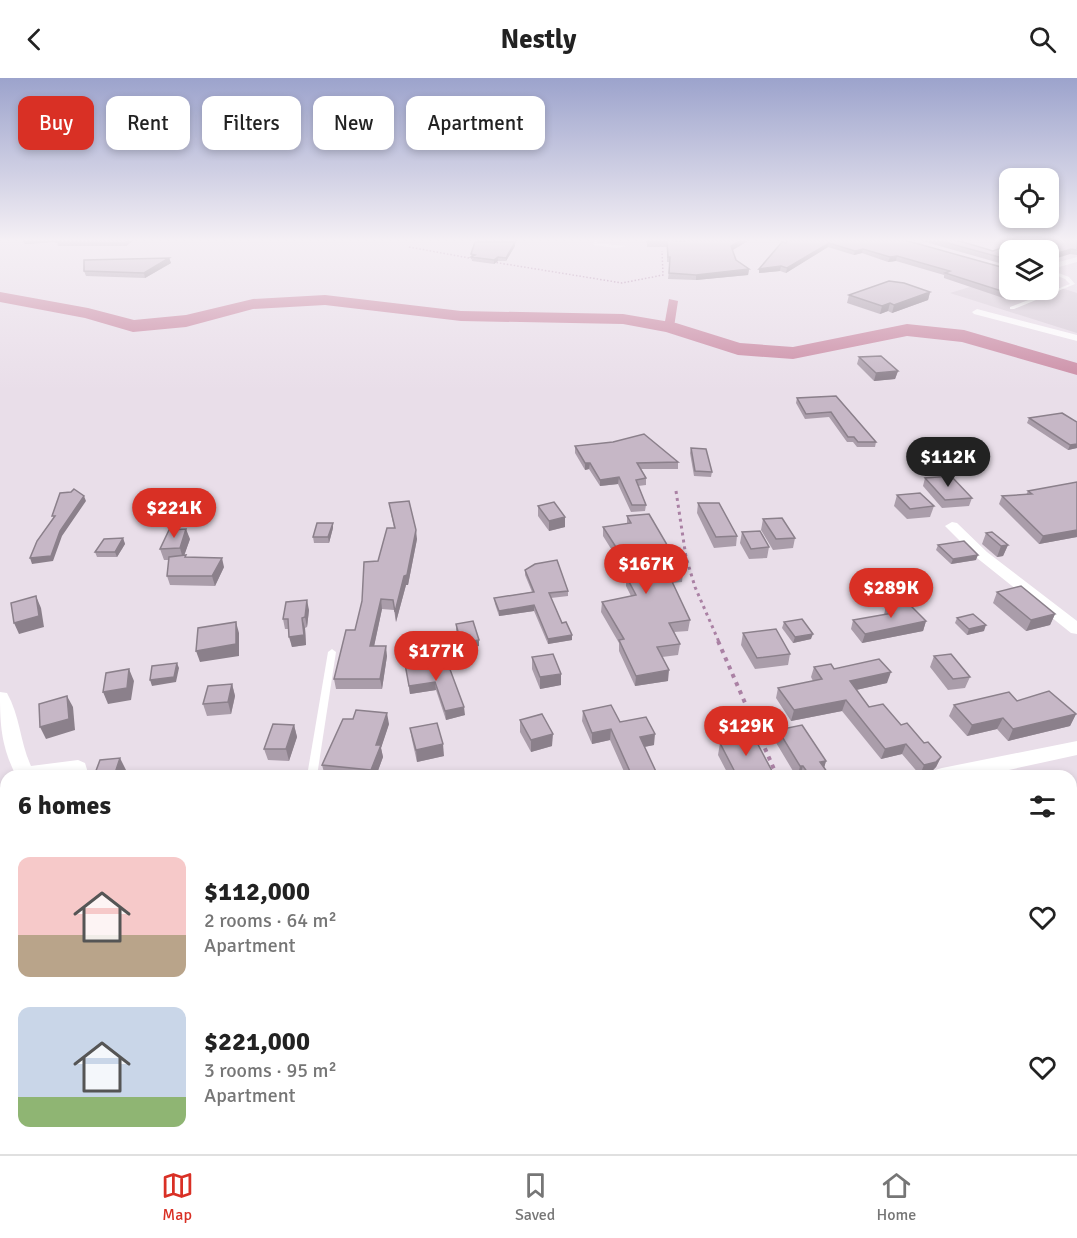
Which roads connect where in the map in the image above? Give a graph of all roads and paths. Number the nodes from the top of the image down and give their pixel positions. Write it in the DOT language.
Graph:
graph roads {
  1 [pos="1032,300"];
  2 [pos="1012,308"];
  3 [pos="977,312"];
  4 [pos="1077,338"];
  5 [pos="676,491"];
  6 [pos="952,526"];
  7 [pos="1077,629"];
  8 [pos="332,652"];
  9 [pos="0,698"];
  10 [pos="1077,748"];
  11 [pos="23,770"];
  12 [pos="60,770"];
  13 [pos="78,770"];
  14 [pos="313,770"];
  15 [pos="774,770"];
  16 [pos="971,770"];
  1 -- 2 [label="lane"];
  3 -- 4 [label="street"];
  5 -- 15 [label="path"];
  6 -- 7 [label="street"];
  8 -- 14 [label="lane"];
  9 -- 11 [label="street"];
  10 -- 16 [label="street"];
  12 -- 13 [label="street"];
}
